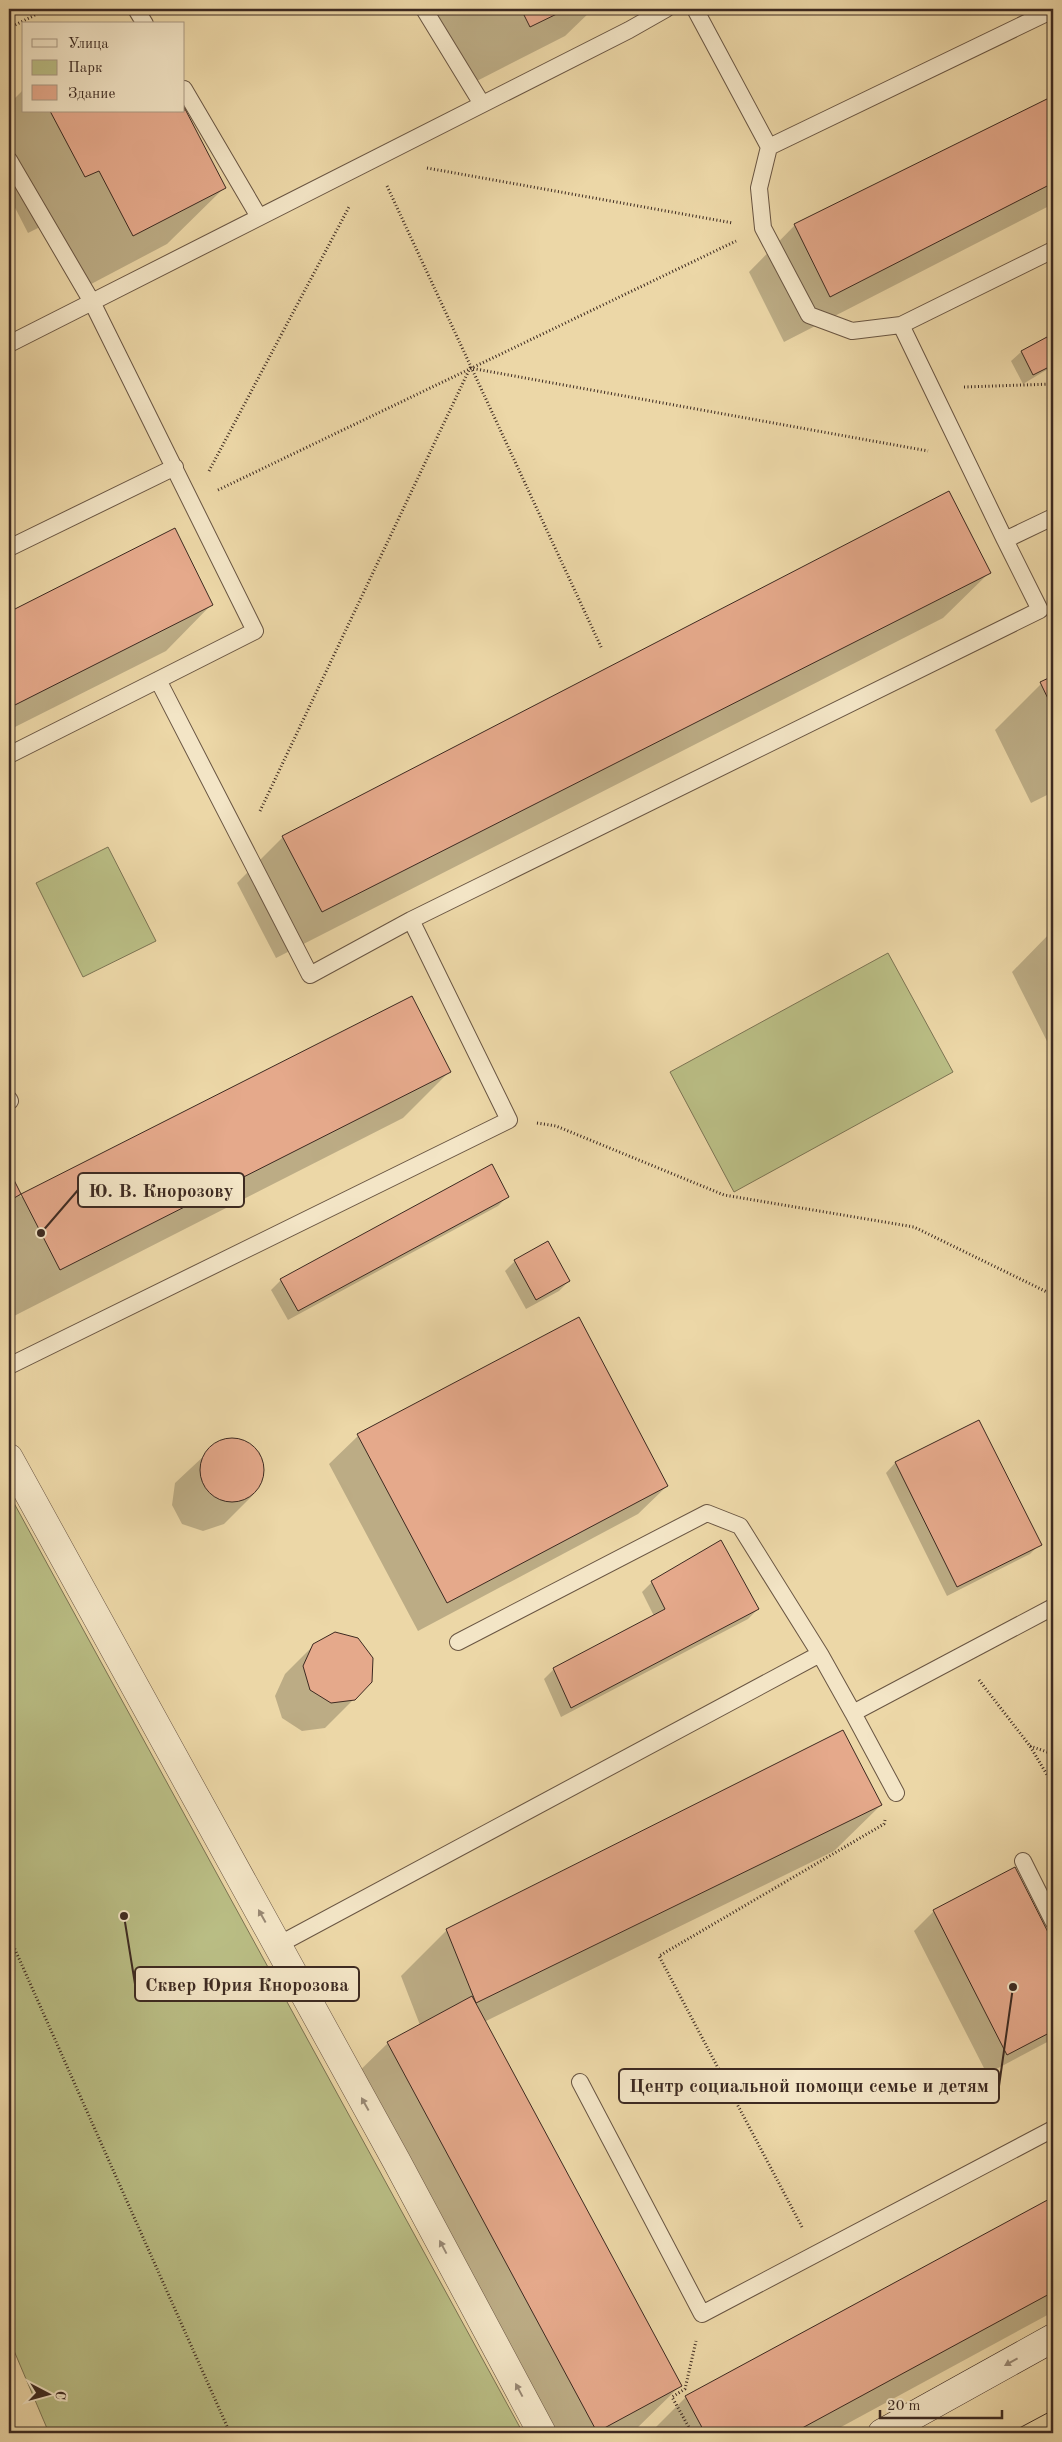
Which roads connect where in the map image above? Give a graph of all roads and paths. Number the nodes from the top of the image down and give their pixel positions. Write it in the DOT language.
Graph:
graph roads {
  1 [pos="47,9"];
  2 [pos="136,9"];
  3 [pos="424,9"];
  4 [pos="666,9"];
  5 [pos="694,9"];
  6 [pos="1053,10"];
  7 [pos="144,22"];
  8 [pos="9,28"];
  9 [pos="185,91"];
  10 [pos="482,104"];
  11 [pos="769,147"];
  12 [pos="375,158"];
  13 [pos="9,160"];
  14 [pos="259,217"];
  15 [pos="763,228"];
  16 [pos="1053,250"];
  17 [pos="92,302"];
  18 [pos="901,326"];
  19 [pos="9,344"];
  20 [pos="470,368"];
  21 [pos="1053,384"];
  22 [pos="931,388"];
  23 [pos="965,458"];
  24 [pos="176,467"];
  25 [pos="192,502"];
  26 [pos="1053,517"];
  27 [pos="1006,540"];
  28 [pos="9,548"];
  29 [pos="602,649"];
  30 [pos="158,680"];
  31 [pos="9,754"];
  32 [pos="244,845"];
  33 [pos="411,920"];
  34 [pos="509,1120"];
  35 [pos="1053,1295"];
  36 [pos="9,1366"];
  37 [pos="9,1458"];
  38 [pos="1053,1607"];
  39 [pos="458,1642"];
  40 [pos="820,1654"];
  41 [pos="960,1656"];
  42 [pos="853,1712"];
  43 [pos="1030,1746"];
  44 [pos="1053,1754"];
  45 [pos="1053,1785"];
  46 [pos="896,1794"];
  47 [pos="1023,1861"];
  48 [pos="1053,1921"];
  49 [pos="9,1936"];
  50 [pos="278,1945"];
  51 [pos="580,2082"];
  52 [pos="1053,2128"];
  53 [pos="816,2254"];
  54 [pos="702,2314"];
  55 [pos="1053,2338"];
  56 [pos="230,2433"];
  57 [pos="542,2433"];
  58 [pos="692,2433"];
  59 [pos="882,2433"];
  1 -- 8 [label="path"];
  2 -- 7 [label="lane"];
  3 -- 10 [label="lane"];
  4 -- 10 [label="lane"];
  5 -- 11 [label="lane"];
  6 -- 11 [label="lane"];
  9 -- 14 [label="lane"];
  10 -- 12 [label="lane"];
  11 -- 15 [label="lane"];
  12 -- 14 [label="lane"];
  12 -- 15 [label="path"];
  12 -- 20 [label="path"];
  12 -- 25 [label="path"];
  13 -- 17 [label="lane"];
  14 -- 17 [label="lane"];
  15 -- 18 [label="lane"];
  15 -- 20 [label="path"];
  16 -- 18 [label="lane"];
  17 -- 19 [label="lane"];
  17 -- 24 [label="lane"];
  18 -- 22 [label="lane"];
  20 -- 23 [label="path"];
  20 -- 25 [label="path"];
  20 -- 29 [label="path"];
  20 -- 32 [label="path"];
  21 -- 22 [label="path"];
  22 -- 23 [label="lane"];
  23 -- 27 [label="lane"];
  24 -- 25 [label="lane"];
  24 -- 28 [label="lane"];
  25 -- 30 [label="lane"];
  26 -- 27 [label="lane"];
  27 -- 33 [label="lane"];
  30 -- 31 [label="lane"];
  30 -- 32 [label="lane"];
  32 -- 33 [label="lane"];
  33 -- 34 [label="lane"];
  34 -- 35 [label="path"];
  34 -- 36 [label="lane"];
  50 -- 37 [label="street, one-way"];
  38 -- 41 [label="lane"];
  39 -- 40 [label="lane"];
  40 -- 42 [label="lane"];
  40 -- 50 [label="lane"];
  41 -- 42 [label="lane"];
  41 -- 43 [label="path"];
  42 -- 46 [label="lane"];
  43 -- 44 [label="path"];
  43 -- 45 [label="path"];
  46 -- 53 [label="path"];
  47 -- 48 [label="lane"];
  49 -- 56 [label="path"];
  57 -- 50 [label="street, one-way"];
  51 -- 54 [label="lane"];
  52 -- 53 [label="lane"];
  53 -- 54 [label="lane"];
  54 -- 58 [label="path"];
  55 -- 59 [label="street, one-way"];
}
